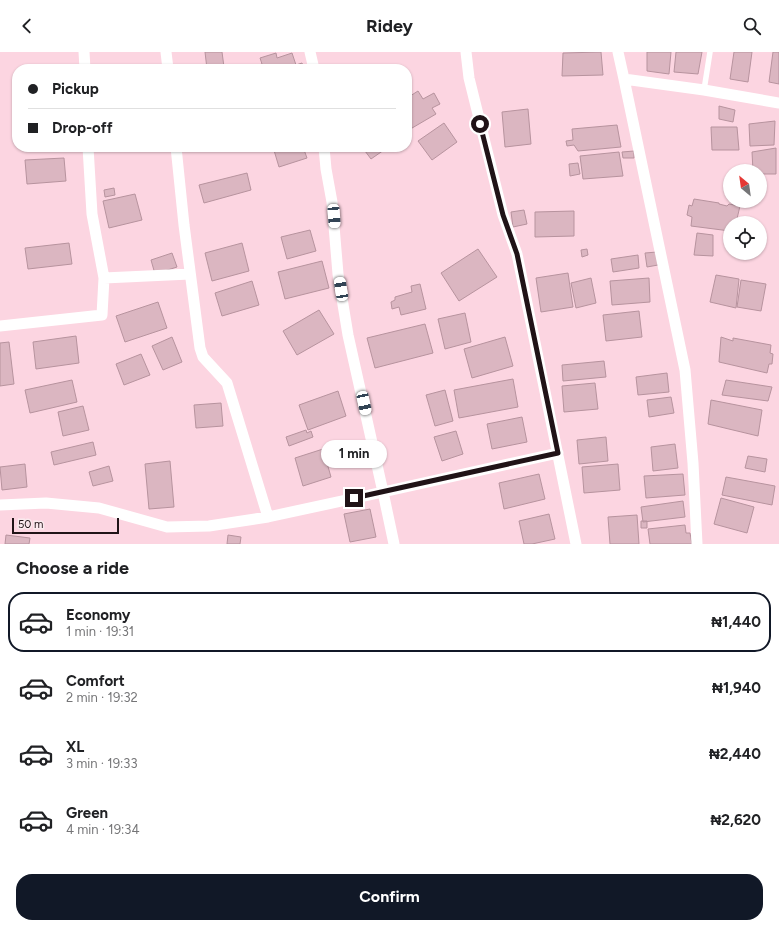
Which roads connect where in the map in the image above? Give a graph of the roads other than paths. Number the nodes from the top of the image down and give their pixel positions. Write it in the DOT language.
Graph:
graph roads {
  1 [pos="84,52"];
  2 [pos="166,52"];
  3 [pos="310,52"];
  4 [pos="466,52"];
  5 [pos="618,52"];
  6 [pos="710,52"];
  7 [pos="85,64"];
  8 [pos="167,64"];
  9 [pos="313,64"];
  10 [pos="624,79"];
  11 [pos="704,90"];
  12 [pos="779,103"];
  13 [pos="88,152"];
  14 [pos="177,152"];
  15 [pos="324,152"];
  16 [pos="190,274"];
  17 [pos="104,278"];
  18 [pos="0,326"];
  19 [pos="558,453"];
  20 [pos="383,492"];
  21 [pos="0,505"];
  22 [pos="268,517"];
  23 [pos="394,544"];
  24 [pos="576,544"];
  25 [pos="697,544"];
  1 -- 7 [label="street"];
  2 -- 8 [label="street"];
  3 -- 9 [label="street"];
  4 -- 19 [label="street"];
  5 -- 10 [label="street"];
  6 -- 11 [label="lane"];
  10 -- 11 [label="street"];
  10 -- 25 [label="street"];
  11 -- 12 [label="street"];
  13 -- 17 [label="street"];
  14 -- 16 [label="street"];
  15 -- 20 [label="street"];
  16 -- 17 [label="street"];
  16 -- 22 [label="street"];
  17 -- 18 [label="street"];
  19 -- 20 [label="street"];
  19 -- 24 [label="street"];
  20 -- 22 [label="street"];
  20 -- 23 [label="street"];
  21 -- 22 [label="street"];
}
